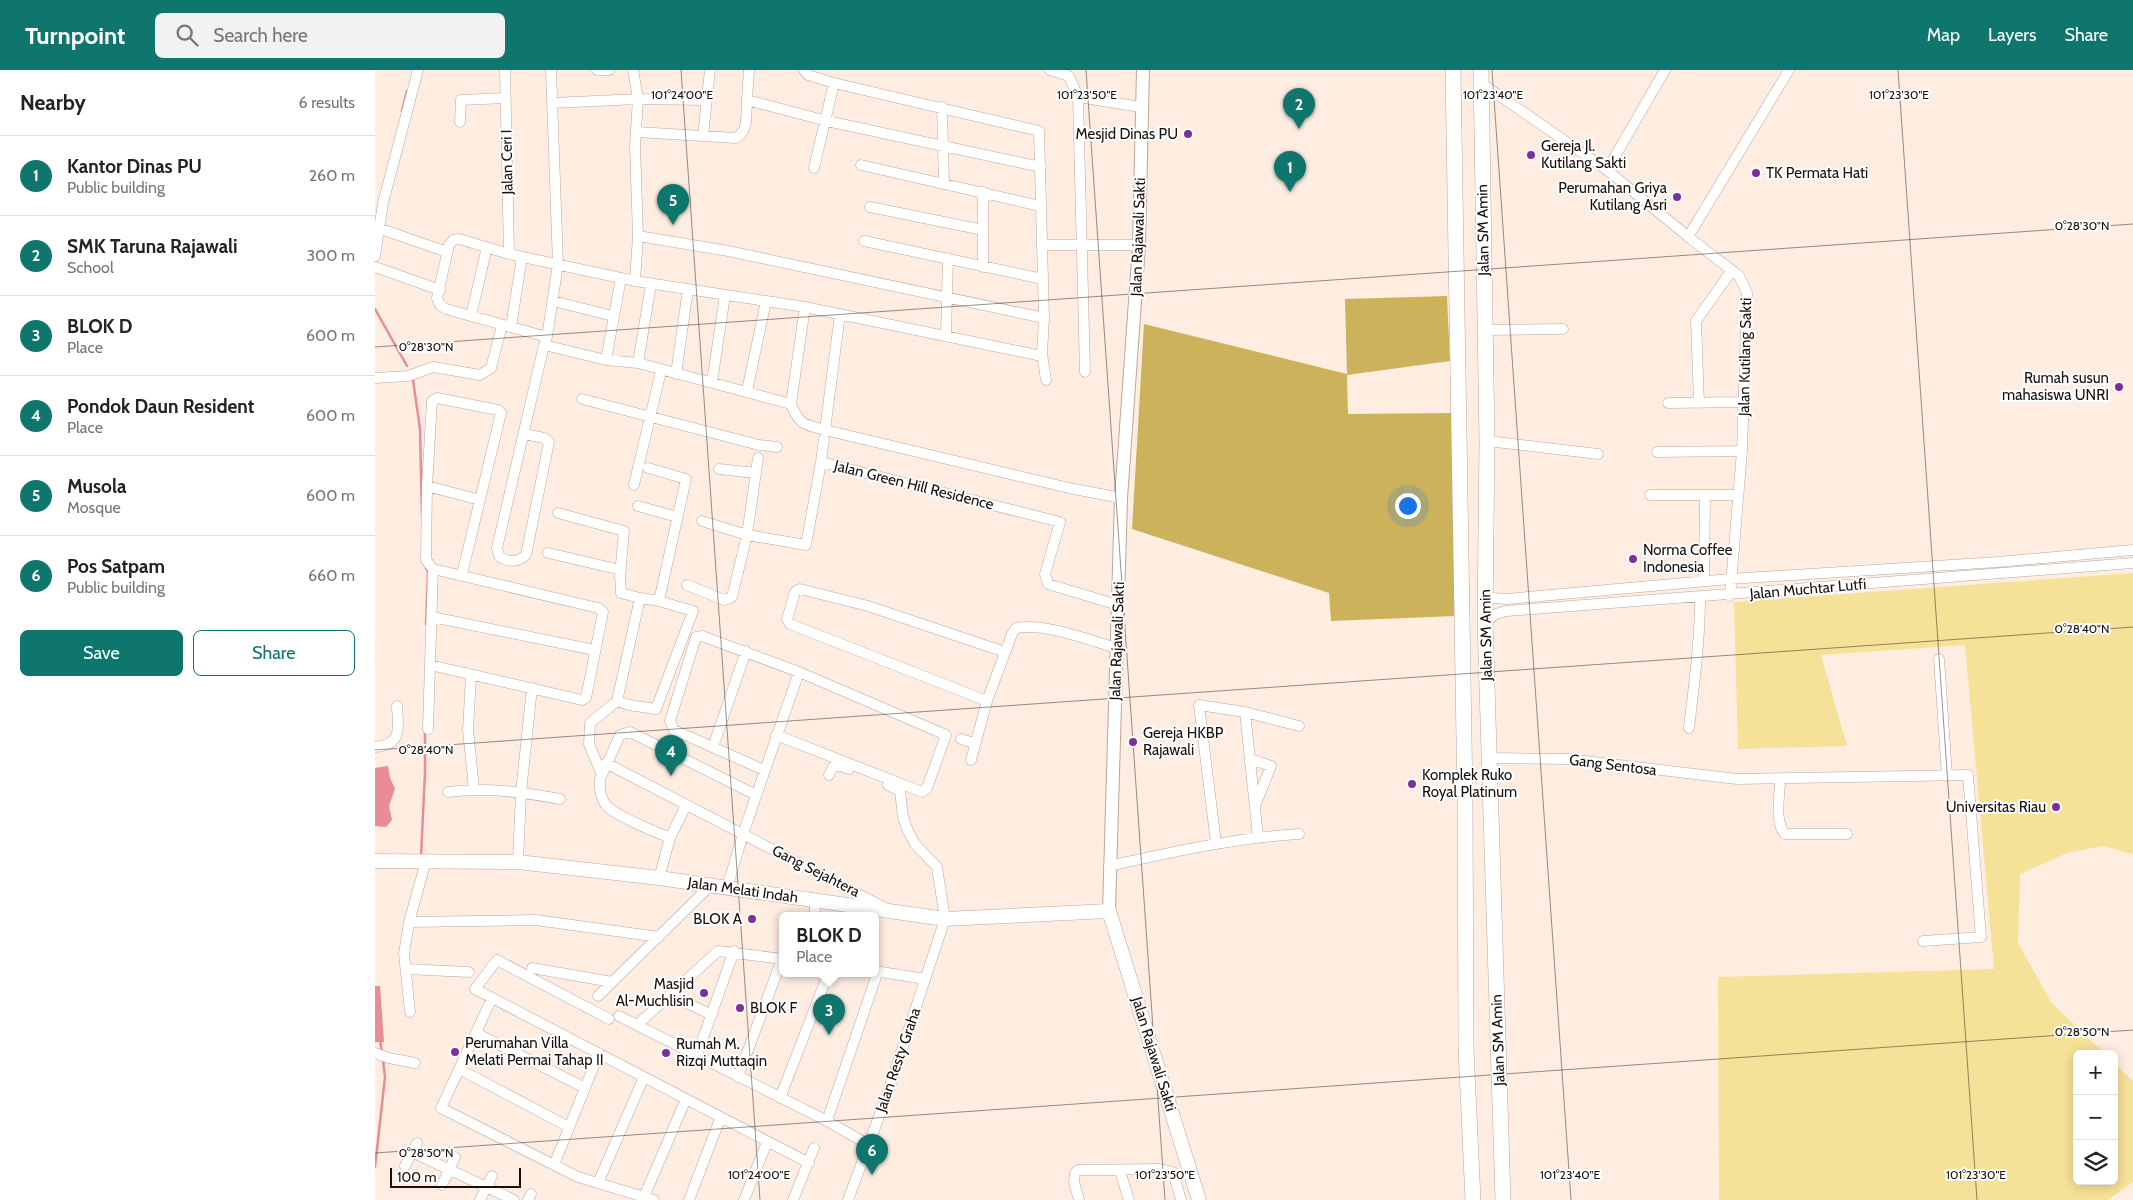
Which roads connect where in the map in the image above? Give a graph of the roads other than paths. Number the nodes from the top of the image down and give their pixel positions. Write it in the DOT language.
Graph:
graph roads {
  1 [pos="419,70"];
  2 [pos="505,70"];
  3 [pos="551,70"];
  4 [pos="597,70"];
  5 [pos="609,70"];
  6 [pos="634,70"];
  7 [pos="710,70"];
  8 [pos="749,70"];
  9 [pos="804,70"];
  10 [pos="1050,70"];
  11 [pos="1143,70"];
  12 [pos="1453,70"];
  13 [pos="1665,70"];
  14 [pos="1788,72"];
  15 [pos="1481,77"];
  16 [pos="834,84"];
  17 [pos="1078,97"];
  18 [pos="505,98"];
  19 [pos="638,99"];
  20 [pos="706,100"];
  21 [pos="747,100"];
  22 [pos="552,103"];
  23 [pos="942,107"];
  24 [pos="1141,107"];
  25 [pos="827,121"];
  26 [pos="460,122"];
  27 [pos="637,132"];
  28 [pos="703,136"];
  29 [pos="944,146"];
  30 [pos="861,165"];
  31 [pos="1041,167"];
  32 [pos="814,168"];
  33 [pos="1607,170"];
  34 [pos="944,184"];
  35 [pos="983,192"];
  36 [pos="1040,206"];
  37 [pos="870,207"];
  38 [pos="379,228"];
  39 [pos="983,230"];
  40 [pos="638,236"];
  41 [pos="1688,237"];
  42 [pos="864,240"];
  43 [pos="1043,245"];
  44 [pos="1139,245"];
  45 [pos="1082,246"];
  46 [pos="487,247"];
  47 [pos="447,252"];
  48 [pos="509,254"];
  49 [pos="375,256"];
  50 [pos="522,257"];
  51 [pos="948,258"];
  52 [pos="558,264"];
  53 [pos="375,267"];
  54 [pos="983,267"];
  55 [pos="1732,270"];
  56 [pos="621,278"];
  57 [pos="1043,279"];
  58 [pos="635,281"];
  59 [pos="651,284"];
  60 [pos="688,289"];
  61 [pos="440,290"];
  62 [pos="725,295"];
  63 [pos="947,298"];
  64 [pos="553,301"];
  65 [pos="766,301"];
  66 [pos="805,307"];
  67 [pos="839,314"];
  68 [pos="471,316"];
  69 [pos="613,316"];
  70 [pos="1044,318"];
  71 [pos="507,326"];
  72 [pos="1563,329"];
  73 [pos="1485,330"];
  74 [pos="946,335"];
  75 [pos="545,341"];
  76 [pos="1042,354"];
  77 [pos="606,360"];
  78 [pos="638,363"];
  79 [pos="661,371"];
  80 [pos="1085,372"];
  81 [pos="676,374"];
  82 [pos="375,378"];
  83 [pos="1046,380"];
  84 [pos="712,382"];
  85 [pos="747,391"];
  86 [pos="582,399"];
  87 [pos="1744,402"];
  88 [pos="1668,403"];
  89 [pos="1699,403"];
  90 [pos="791,404"];
  91 [pos="651,416"];
  92 [pos="524,434"];
  93 [pos="824,435"];
  94 [pos="1487,441"];
  95 [pos="777,447"];
  96 [pos="1742,451"];
  97 [pos="1657,452"];
  98 [pos="1598,454"];
  99 [pos="758,458"];
  100 [pos="821,462"];
  101 [pos="1486,467"];
  102 [pos="648,468"];
  103 [pos="719,469"];
  104 [pos="1461,469"];
  105 [pos="756,473"];
  106 [pos="635,485"];
  107 [pos="427,486"];
  108 [pos="1650,495"];
  109 [pos="1705,495"];
  110 [pos="1737,495"];
  111 [pos="1121,498"];
  112 [pos="479,500"];
  113 [pos="638,506"];
  114 [pos="558,513"];
  115 [pos="677,518"];
  116 [pos="702,521"];
  117 [pos="747,535"];
  118 [pos="2133,550"];
  119 [pos="548,553"];
  120 [pos="2133,563"];
  121 [pos="433,569"];
  122 [pos="621,570"];
  123 [pos="462,574"];
  124 [pos="1730,579"];
  125 [pos="1703,581"];
  126 [pos="687,585"];
  127 [pos="1485,594"];
  128 [pos="1730,596"];
  129 [pos="640,598"];
  130 [pos="1701,598"];
  131 [pos="659,602"];
  132 [pos="1118,605"];
  133 [pos="432,617"];
  134 [pos="1485,622"];
  135 [pos="1117,648"];
  136 [pos="595,650"];
  137 [pos="746,651"];
  138 [pos="1005,652"];
  139 [pos="1939,659"];
  140 [pos="430,665"];
  141 [pos="799,672"];
  142 [pos="471,674"];
  143 [pos="532,688"];
  144 [pos="617,701"];
  145 [pos="987,701"];
  146 [pos="397,706"];
  147 [pos="1245,712"];
  148 [pos="1299,726"];
  149 [pos="1689,728"];
  150 [pos="428,729"];
  151 [pos="776,735"];
  152 [pos="961,739"];
  153 [pos="974,743"];
  154 [pos="375,747"];
  155 [pos="713,747"];
  156 [pos="1488,758"];
  157 [pos="1249,759"];
  158 [pos="971,760"];
  159 [pos="607,763"];
  160 [pos="764,770"];
  161 [pos="602,775"];
  162 [pos="829,775"];
  163 [pos="1947,776"];
  164 [pos="1780,780"];
  165 [pos="474,789"];
  166 [pos="448,792"];
  167 [pos="521,792"];
  168 [pos="756,795"];
  169 [pos="560,799"];
  170 [pos="686,805"];
  171 [pos="1254,806"];
  172 [pos="743,834"];
  173 [pos="1299,834"];
  174 [pos="1847,834"];
  175 [pos="1258,837"];
  176 [pos="670,838"];
  177 [pos="1215,843"];
  178 [pos="375,861"];
  179 [pos="426,861"];
  180 [pos="517,862"];
  181 [pos="1109,866"];
  182 [pos="659,878"];
  183 [pos="711,885"];
  184 [pos="727,888"];
  185 [pos="816,900"];
  186 [pos="889,910"];
  187 [pos="1109,911"];
  188 [pos="814,912"];
  189 [pos="945,919"];
  190 [pos="409,922"];
  191 [pos="659,937"];
  192 [pos="1923,941"];
  193 [pos="734,951"];
  194 [pos="779,958"];
  195 [pos="779,967"];
  196 [pos="532,968"];
  197 [pos="406,969"];
  198 [pos="879,971"];
  199 [pos="469,972"];
  200 [pos="826,977"];
  201 [pos="875,977"];
  202 [pos="925,979"];
  203 [pos="612,982"];
  204 [pos="670,995"];
  205 [pos="598,996"];
  206 [pos="492,998"];
  207 [pos="410,1012"];
  208 [pos="712,1015"];
  209 [pos="637,1025"];
  210 [pos="476,1033"];
  211 [pos="375,1052"];
  212 [pos="599,1053"];
  213 [pos="697,1055"];
  214 [pos="415,1063"];
  215 [pos="459,1069"];
  216 [pos="644,1077"];
  217 [pos="738,1078"];
  218 [pos="585,1088"];
  219 [pos="780,1098"];
  220 [pos="686,1099"];
  221 [pos="720,1119"];
  222 [pos="827,1121"];
  223 [pos="569,1127"];
  224 [pos="767,1142"];
  225 [pos="869,1145"];
  226 [pos="814,1148"];
  227 [pos="455,1158"];
  228 [pos="809,1163"];
  229 [pos="554,1165"];
  230 [pos="405,1166"];
  231 [pos="449,1170"];
  232 [pos="1120,1171"];
  233 [pos="492,1176"];
  234 [pos="598,1183"];
  235 [pos="442,1185"];
  236 [pos="487,1187"];
  237 [pos="649,1198"];
  238 [pos="480,1200"];
  239 [pos="514,1200"];
  240 [pos="689,1200"];
  241 [pos="744,1200"];
  242 [pos="793,1200"];
  243 [pos="848,1200"];
  244 [pos="1079,1200"];
  245 [pos="1129,1200"];
  246 [pos="1181,1200"];
  247 [pos="1199,1200"];
  248 [pos="1473,1200"];
  249 [pos="1503,1200"];
  1 -- 38 [label="street"];
  2 -- 18 [label="street, Jalan Ceri I"];
  3 -- 22 [label="street"];
  4 -- 5 [label="street"];
  6 -- 19 [label="street"];
  7 -- 20 [label="street"];
  8 -- 21 [label="street"];
  9 -- 16 [label="street"];
  10 -- 17 [label="street"];
  11 -- 24 [label="street, Jalan Rajawali Sakti"];
  12 -- 104 [label="main road, Jalan SM Amin"];
  13 -- 33 [label="street"];
  14 -- 41 [label="street"];
  15 -- 33 [label="street, Jalan Kutilang Sakti"];
  15 -- 73 [label="main road, Jalan SM Amin"];
  16 -- 23 [label="street"];
  16 -- 25 [label="street"];
  17 -- 24 [label="street"];
  17 -- 45 [label="street"];
  18 -- 26 [label="street"];
  18 -- 48 [label="street, Jalan Ceri I"];
  19 -- 20 [label="street"];
  19 -- 22 [label="street"];
  19 -- 27 [label="street"];
  20 -- 28 [label="street"];
  21 -- 25 [label="street"];
  21 -- 28 [label="street"];
  22 -- 52 [label="street"];
  23 -- 29 [label="street"];
  23 -- 31 [label="street"];
  24 -- 44 [label="street, Jalan Rajawali Sakti"];
  25 -- 29 [label="street"];
  25 -- 32 [label="street"];
  27 -- 28 [label="street"];
  27 -- 40 [label="street"];
  29 -- 31 [label="street"];
  29 -- 34 [label="street"];
  30 -- 34 [label="street"];
  31 -- 36 [label="street"];
  33 -- 41 [label="street, Jalan Kutilang Sakti"];
  34 -- 35 [label="street"];
  35 -- 36 [label="street"];
  35 -- 39 [label="street"];
  36 -- 43 [label="street"];
  37 -- 39 [label="street"];
  38 -- 47 [label="street"];
  38 -- 49 [label="street"];
  39 -- 54 [label="street"];
  40 -- 58 [label="street"];
  40 -- 63 [label="street"];
  41 -- 55 [label="street, Jalan Kutilang Sakti"];
  42 -- 51 [label="street"];
  43 -- 45 [label="street"];
  43 -- 57 [label="street"];
  44 -- 45 [label="street"];
  44 -- 111 [label="street, Jalan Rajawali Sakti"];
  45 -- 80 [label="street"];
  46 -- 47 [label="street"];
  46 -- 48 [label="street"];
  46 -- 68 [label="street"];
  47 -- 61 [label="street"];
  48 -- 50 [label="street"];
  50 -- 52 [label="street"];
  50 -- 71 [label="street"];
  51 -- 54 [label="street"];
  51 -- 63 [label="street"];
  52 -- 56 [label="street"];
  52 -- 64 [label="street"];
  53 -- 61 [label="street"];
  54 -- 57 [label="street"];
  55 -- 87 [label="street, Jalan Kutilang Sakti"];
  55 -- 89 [label="street"];
  56 -- 58 [label="street"];
  56 -- 69 [label="street"];
  57 -- 70 [label="street"];
  58 -- 59 [label="street"];
  59 -- 60 [label="street"];
  59 -- 78 [label="street"];
  60 -- 62 [label="street"];
  60 -- 81 [label="street"];
  61 -- 68 [label="street"];
  62 -- 65 [label="street"];
  62 -- 84 [label="street"];
  63 -- 70 [label="street"];
  63 -- 74 [label="street"];
  64 -- 69 [label="street"];
  64 -- 75 [label="street"];
  65 -- 66 [label="street"];
  65 -- 85 [label="street"];
  66 -- 67 [label="street"];
  66 -- 90 [label="street"];
  67 -- 74 [label="street"];
  67 -- 93 [label="street"];
  68 -- 71 [label="street"];
  69 -- 77 [label="street"];
  70 -- 76 [label="street"];
  71 -- 75 [label="street"];
  71 -- 82 [label="street"];
  72 -- 73 [label="street"];
  73 -- 94 [label="main road, Jalan SM Amin"];
  74 -- 76 [label="street"];
  75 -- 77 [label="street"];
  75 -- 92 [label="street"];
  76 -- 83 [label="street"];
  77 -- 78 [label="street"];
  78 -- 79 [label="street"];
  79 -- 81 [label="street"];
  79 -- 91 [label="street"];
  81 -- 84 [label="street"];
  84 -- 85 [label="street"];
  85 -- 90 [label="street"];
  86 -- 91 [label="street"];
  87 -- 89 [label="street"];
  87 -- 96 [label="street, Jalan Kutilang Sakti"];
  88 -- 89 [label="street"];
  90 -- 93 [label="street"];
  91 -- 95 [label="street"];
  91 -- 106 [label="street"];
  92 -- 92 [label="street"];
  93 -- 100 [label="street"];
  93 -- 111 [label="street"];
  94 -- 98 [label="street"];
  94 -- 101 [label="main road, Jalan SM Amin"];
  96 -- 97 [label="street"];
  96 -- 110 [label="street, Jalan Kutilang Sakti"];
  99 -- 105 [label="street"];
  100 -- 117 [label="street, Jalan Green Hill Residence"];
  100 -- 132 [label="street, Jalan Green Hill Residence"];
  101 -- 104 [label="main road"];
  101 -- 127 [label="main road, Jalan SM Amin"];
  102 -- 115 [label="street"];
  103 -- 105 [label="street"];
  104 -- 248 [label="main road, Jalan SM Amin"];
  105 -- 117 [label="street"];
  107 -- 112 [label="street"];
  107 -- 112 [label="street"];
  107 -- 121 [label="street"];
  108 -- 109 [label="street"];
  109 -- 110 [label="street"];
  109 -- 125 [label="street"];
  110 -- 124 [label="street, Jalan Kutilang Sakti"];
  111 -- 132 [label="street, Jalan Rajawali Sakti"];
  112 -- 123 [label="street"];
  113 -- 115 [label="street"];
  114 -- 122 [label="street"];
  115 -- 131 [label="street"];
  116 -- 117 [label="street, Jalan Green Hill Residence"];
  117 -- 126 [label="street"];
  118 -- 124 [label="street, Jalan Muchtar Lutfi"];
  119 -- 122 [label="street"];
  120 -- 128 [label="street, Jalan Muchtar Lutfi"];
  121 -- 123 [label="street"];
  121 -- 133 [label="street"];
  122 -- 129 [label="street"];
  123 -- 136 [label="street"];
  124 -- 125 [label="street, Jalan Muchtar Lutfi"];
  124 -- 128 [label="street, Jalan Kutilang Sakti"];
  125 -- 127 [label="street, Jalan Muchtar Lutfi"];
  127 -- 134 [label="main road, Jalan SM Amin"];
  128 -- 130 [label="street, Jalan Muchtar Lutfi"];
  129 -- 131 [label="street"];
  129 -- 144 [label="street"];
  130 -- 134 [label="street, Jalan Muchtar Lutfi"];
  130 -- 149 [label="street"];
  131 -- 144 [label="street"];
  132 -- 135 [label="street, Jalan Rajawali Sakti"];
  133 -- 136 [label="street"];
  133 -- 140 [label="street"];
  134 -- 156 [label="main road, Jalan SM Amin"];
  135 -- 138 [label="street"];
  135 -- 181 [label="street, Jalan Rajawali Sakti"];
  136 -- 143 [label="street"];
  137 -- 141 [label="street"];
  137 -- 155 [label="street"];
  137 -- 155 [label="street"];
  138 -- 145 [label="street"];
  138 -- 145 [label="street"];
  139 -- 163 [label="street"];
  140 -- 142 [label="street"];
  140 -- 150 [label="street"];
  141 -- 151 [label="street"];
  141 -- 151 [label="street"];
  142 -- 143 [label="street"];
  142 -- 165 [label="street"];
  143 -- 167 [label="street"];
  144 -- 161 [label="street"];
  145 -- 153 [label="street"];
  146 -- 154 [label="street"];
  147 -- 148 [label="street"];
  147 -- 157 [label="street"];
  147 -- 177 [label="street"];
  151 -- 160 [label="street"];
  152 -- 153 [label="street"];
  153 -- 158 [label="street"];
  155 -- 160 [label="street"];
  156 -- 164 [label="street, Gang Sentosa"];
  156 -- 249 [label="main road, Jalan SM Amin"];
  157 -- 171 [label="street"];
  157 -- 171 [label="street"];
  159 -- 161 [label="street"];
  159 -- 168 [label="street"];
  159 -- 170 [label="street, Gang Sejahtera"];
  160 -- 168 [label="street"];
  161 -- 176 [label="street"];
  162 -- 189 [label="street"];
  163 -- 164 [label="street, Gang Sentosa"];
  163 -- 192 [label="street, Gang Sentosa"];
  164 -- 174 [label="street"];
  165 -- 166 [label="street"];
  165 -- 167 [label="street"];
  167 -- 169 [label="street"];
  167 -- 180 [label="street"];
  168 -- 172 [label="street"];
  170 -- 172 [label="street, Gang Sejahtera"];
  170 -- 176 [label="street"];
  171 -- 175 [label="street"];
  172 -- 184 [label="street"];
  172 -- 186 [label="street, Gang Sejahtera"];
  173 -- 175 [label="street"];
  175 -- 177 [label="street"];
  176 -- 182 [label="street"];
  177 -- 181 [label="street"];
  178 -- 179 [label="main road, Jalan Melati Indah"];
  179 -- 180 [label="main road, Jalan Melati Indah"];
  179 -- 190 [label="street"];
  180 -- 182 [label="main road, Jalan Melati Indah"];
  181 -- 187 [label="street, Jalan Rajawali Sakti"];
  182 -- 183 [label="main road, Jalan Melati Indah"];
  183 -- 184 [label="main road, Jalan Melati Indah"];
  183 -- 191 [label="street"];
  184 -- 185 [label="main road, Jalan Melati Indah"];
  185 -- 186 [label="main road, Jalan Melati Indah"];
  185 -- 188 [label="street"];
  186 -- 189 [label="main road, Jalan Melati Indah"];
  187 -- 189 [label="main road, Jalan Melati Indah"];
  187 -- 247 [label="main road, Jalan Rajawali Sakti"];
  189 -- 202 [label="street, Jalan Resty Graha"];
  190 -- 191 [label="street"];
  190 -- 197 [label="street"];
  191 -- 203 [label="street"];
  193 -- 194 [label="street"];
  193 -- 204 [label="street"];
  193 -- 208 [label="street"];
  195 -- 217 [label="street"];
  196 -- 203 [label="street"];
  197 -- 199 [label="street"];
  197 -- 207 [label="street"];
  198 -- 202 [label="street"];
  200 -- 219 [label="street"];
  201 -- 222 [label="street"];
  202 -- 225 [label="street, Jalan Resty Graha"];
  203 -- 205 [label="street"];
  204 -- 208 [label="street"];
  204 -- 209 [label="street"];
  206 -- 209 [label="street"];
  206 -- 210 [label="street"];
  206 -- 212 [label="street"];
  208 -- 213 [label="street"];
  209 -- 213 [label="street"];
  210 -- 215 [label="street"];
  210 -- 218 [label="street"];
  211 -- 214 [label="street"];
  212 -- 216 [label="street"];
  212 -- 218 [label="street"];
  213 -- 217 [label="street"];
  215 -- 223 [label="street"];
  215 -- 229 [label="street"];
  216 -- 220 [label="street"];
  216 -- 234 [label="street"];
  217 -- 219 [label="street"];
  218 -- 223 [label="street"];
  219 -- 222 [label="street"];
  220 -- 221 [label="street"];
  220 -- 237 [label="street"];
  221 -- 224 [label="street"];
  221 -- 240 [label="street"];
  222 -- 225 [label="street"];
  223 -- 229 [label="street"];
  224 -- 228 [label="street"];
  224 -- 241 [label="street"];
  225 -- 243 [label="street, Jalan Resty Graha"];
  226 -- 228 [label="street"];
  227 -- 231 [label="street"];
  228 -- 242 [label="street"];
  229 -- 234 [label="street"];
  230 -- 231 [label="street"];
  231 -- 235 [label="street"];
  231 -- 236 [label="street"];
  232 -- 244 [label="street"];
  232 -- 245 [label="street"];
  232 -- 246 [label="street"];
  233 -- 236 [label="street"];
  234 -- 237 [label="street"];
  236 -- 238 [label="street"];
  236 -- 239 [label="street"];
}
